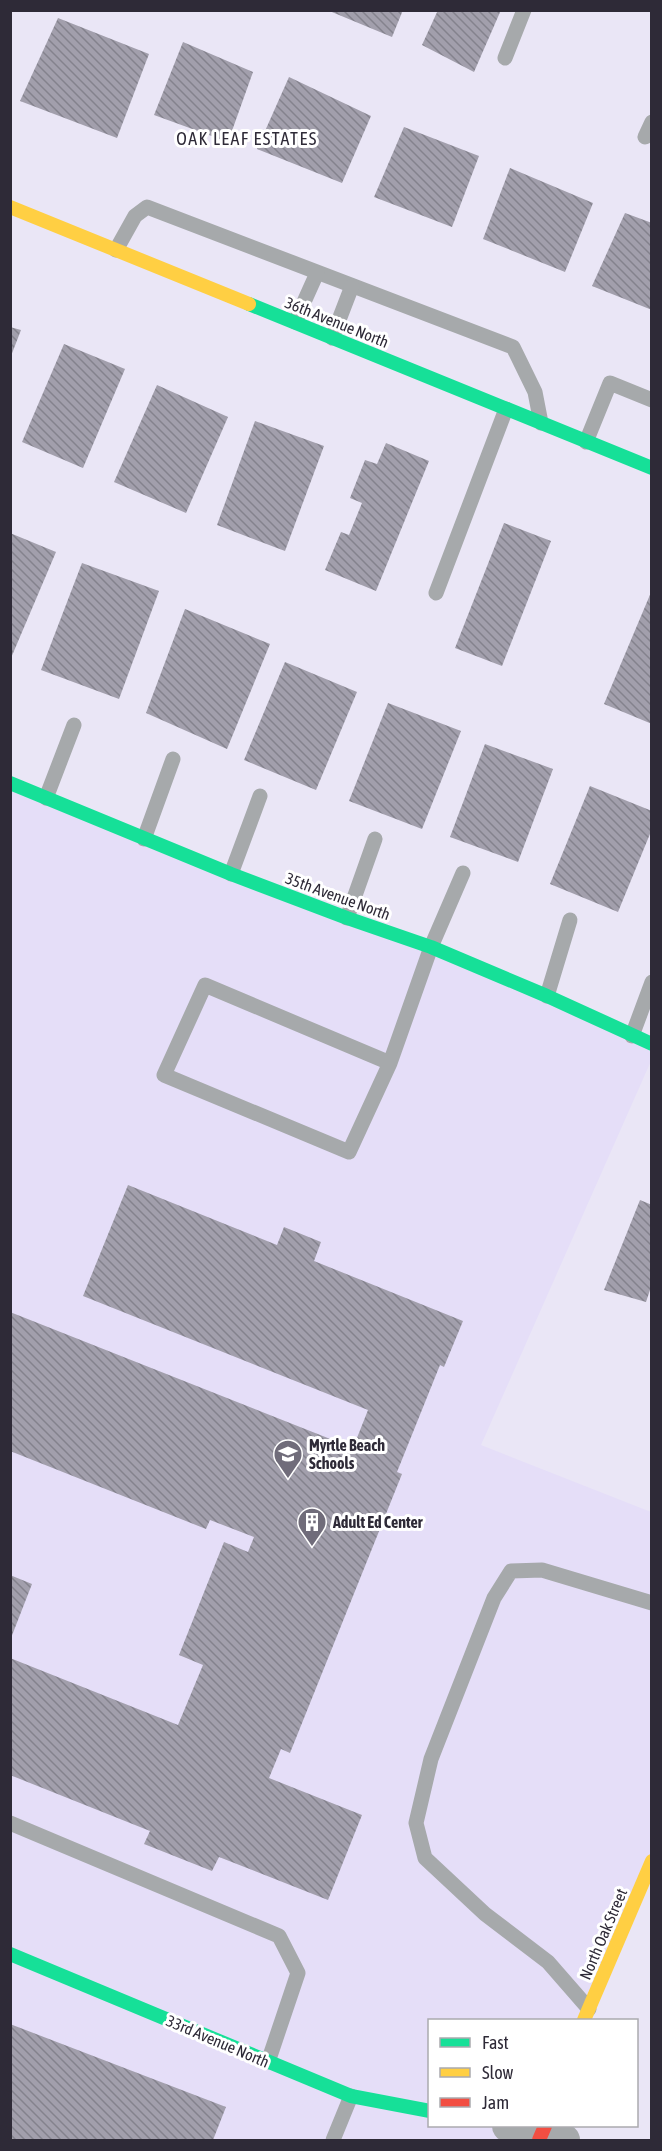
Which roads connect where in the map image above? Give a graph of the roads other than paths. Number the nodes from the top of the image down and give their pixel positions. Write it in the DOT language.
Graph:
graph roads {
  1 [pos="524,10"];
  2 [pos="505,58"];
  3 [pos="651,122"];
  4 [pos="645,137"];
  5 [pos="10,207"];
  6 [pos="116,250"];
  7 [pos="317,273"];
  8 [pos="352,286"];
  9 [pos="295,322"];
  10 [pos="332,338"];
  11 [pos="651,400"];
  12 [pos="506,409"];
  13 [pos="541,423"];
  14 [pos="586,442"];
  15 [pos="651,468"];
  16 [pos="436,593"];
  17 [pos="74,725"];
  18 [pos="173,759"];
  19 [pos="10,783"];
  20 [pos="260,796"];
  21 [pos="46,798"];
  22 [pos="144,839"];
  23 [pos="375,839"];
  24 [pos="463,873"];
  25 [pos="231,874"];
  26 [pos="347,918"];
  27 [pos="570,920"];
  28 [pos="431,947"];
  29 [pos="651,982"];
  30 [pos="547,996"];
  31 [pos="632,1036"];
  32 [pos="651,1044"];
  33 [pos="390,1063"];
  34 [pos="651,1603"];
  35 [pos="10,1823"];
  36 [pos="651,1861"];
  37 [pos="10,1954"];
  38 [pos="586,2015"];
  39 [pos="268,2062"];
  40 [pos="351,2096"];
  41 [pos="428,2111"];
  42 [pos="512,2127"];
  43 [pos="547,2135"];
  44 [pos="333,2140"];
  1 -- 2 [label="lane"];
  3 -- 4 [label="lane"];
  5 -- 6 [label="street, 36th Avenue North"];
  6 -- 7 [label="lane"];
  6 -- 9 [label="street, 36th Avenue North"];
  7 -- 8 [label="lane"];
  7 -- 9 [label="lane"];
  8 -- 10 [label="lane"];
  8 -- 13 [label="lane"];
  9 -- 10 [label="street, 36th Avenue North"];
  10 -- 12 [label="street, 36th Avenue North"];
  11 -- 14 [label="lane"];
  12 -- 13 [label="street, 36th Avenue North"];
  12 -- 16 [label="lane"];
  13 -- 14 [label="street, 36th Avenue North"];
  14 -- 15 [label="street, 36th Avenue North"];
  17 -- 21 [label="lane"];
  18 -- 22 [label="lane"];
  19 -- 21 [label="street, 35th Avenue North"];
  20 -- 25 [label="lane"];
  21 -- 22 [label="street, 35th Avenue North"];
  22 -- 25 [label="street, 35th Avenue North"];
  23 -- 26 [label="lane"];
  24 -- 28 [label="lane"];
  25 -- 26 [label="street, 35th Avenue North"];
  26 -- 28 [label="street, 35th Avenue North"];
  27 -- 30 [label="lane"];
  28 -- 30 [label="street, 35th Avenue North"];
  28 -- 33 [label="lane"];
  29 -- 31 [label="lane"];
  30 -- 31 [label="street, 35th Avenue North"];
  31 -- 32 [label="street, 35th Avenue North"];
  33 -- 33 [label="lane"];
  34 -- 38 [label="lane"];
  35 -- 39 [label="lane"];
  36 -- 38 [label="street, North Oak Street"];
  37 -- 39 [label="street, 33rd Avenue North"];
  39 -- 40 [label="street, 33rd Avenue North"];
  40 -- 41 [label="street, 33rd Avenue North"];
  40 -- 44 [label="lane"];
  42 -- 43 [label="street"];
}
